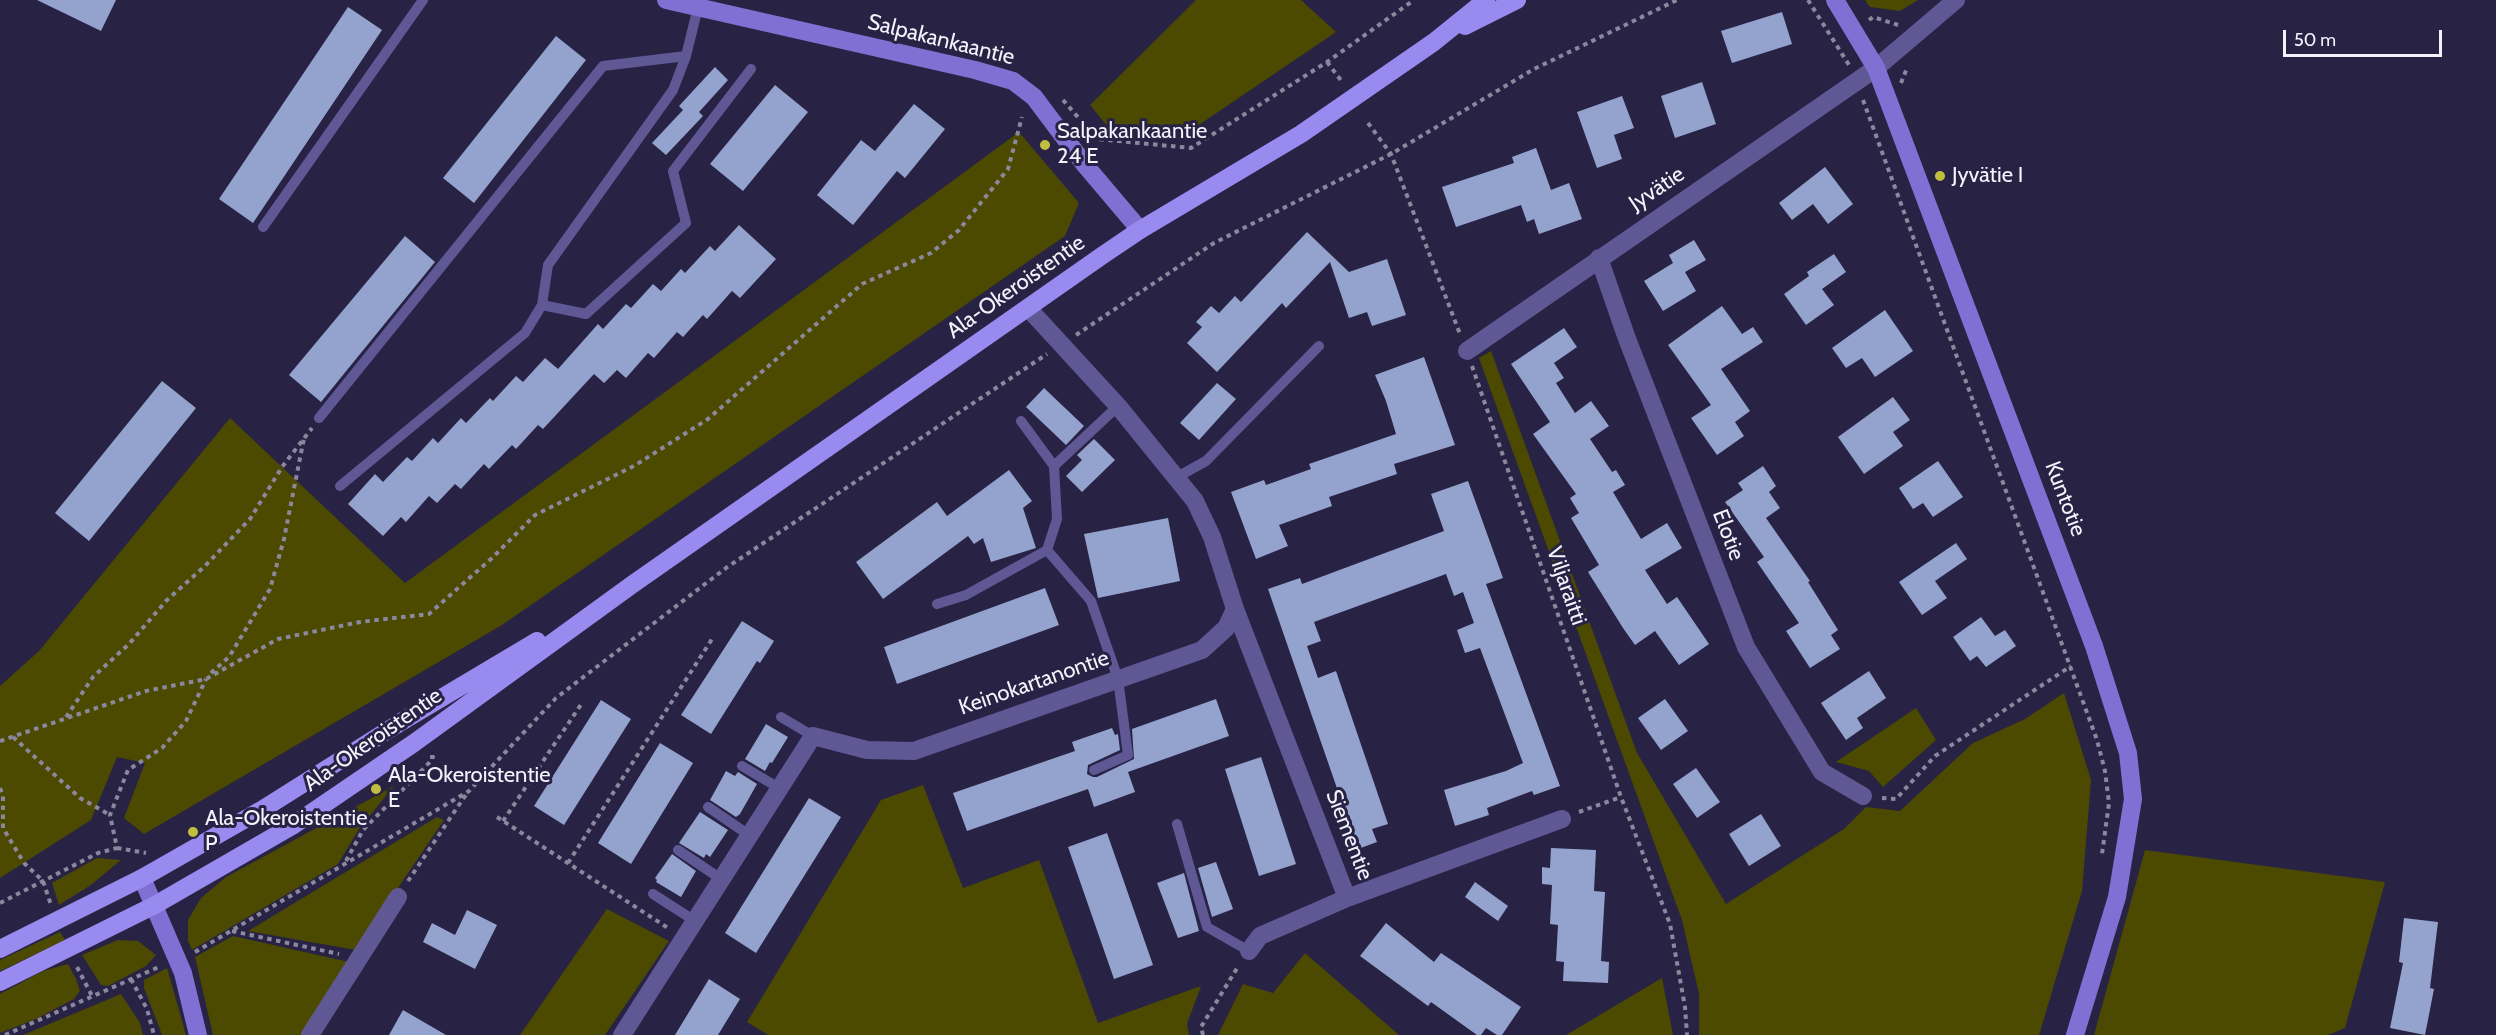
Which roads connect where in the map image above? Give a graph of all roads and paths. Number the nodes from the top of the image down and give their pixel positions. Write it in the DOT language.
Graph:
graph roads {
  1 [pos="423,0"];
  2 [pos="666,0"];
  3 [pos="1414,0"];
  4 [pos="1485,0"];
  5 [pos="1517,0"];
  6 [pos="1677,0"];
  7 [pos="1808,0"];
  8 [pos="1835,0"];
  9 [pos="1956,0"];
  10 [pos="698,7"];
  11 [pos="1434,42"];
  12 [pos="686,56"];
  13 [pos="1327,62"];
  14 [pos="1876,68"];
  15 [pos="752,69"];
  16 [pos="1856,82"];
  17 [pos="1346,87"];
  18 [pos="1034,97"];
  19 [pos="1022,117"];
  20 [pos="1368,123"];
  21 [pos="1390,154"];
  22 [pos="263,227"];
  23 [pos="1140,230"];
  24 [pos="1599,258"];
  25 [pos="542,305"];
  26 [pos="1028,308"];
  27 [pos="1061,344"];
  28 [pos="1319,346"];
  29 [pos="1467,351"];
  30 [pos="1118,406"];
  31 [pos="319,418"];
  32 [pos="1021,421"];
  33 [pos="304,438"];
  34 [pos="1054,466"];
  35 [pos="1177,477"];
  36 [pos="340,486"];
  37 [pos="1047,550"];
  38 [pos="633,584"];
  39 [pos="937,604"];
  40 [pos="1235,609"];
  41 [pos="714,636"];
  42 [pos="2071,666"];
  43 [pos="206,679"];
  44 [pos="1118,679"];
  45 [pos="582,703"];
  46 [pos="66,717"];
  47 [pos="781,717"];
  48 [pos="12,736"];
  49 [pos="813,736"];
  50 [pos="0,741"];
  51 [pos="419,762"];
  52 [pos="742,766"];
  53 [pos="1094,770"];
  54 [pos="0,788"];
  55 [pos="779,788"];
  56 [pos="469,791"];
  57 [pos="1863,796"];
  58 [pos="1621,797"];
  59 [pos="708,807"];
  60 [pos="110,815"];
  61 [pos="497,818"];
  62 [pos="1562,819"];
  63 [pos="503,821"];
  64 [pos="1177,824"];
  65 [pos="749,835"];
  66 [pos="678,850"];
  67 [pos="2102,856"];
  68 [pos="346,862"];
  69 [pos="568,863"];
  70 [pos="142,878"];
  71 [pos="721,879"];
  72 [pos="43,881"];
  73 [pos="653,894"];
  74 [pos="398,897"];
  75 [pos="1347,898"];
  76 [pos="0,903"];
  77 [pos="155,905"];
  78 [pos="52,909"];
  79 [pos="695,921"];
  80 [pos="231,931"];
  81 [pos="684,938"];
  82 [pos="0,949"];
  83 [pos="1249,951"];
  84 [pos="192,954"];
  85 [pos="359,958"];
  86 [pos="163,966"];
  87 [pos="77,967"];
  88 [pos="132,979"];
  89 [pos="0,982"];
  90 [pos="92,996"];
  91 [pos="5,1035"];
  92 [pos="154,1035"];
  93 [pos="198,1035"];
  94 [pos="310,1035"];
  95 [pos="622,1035"];
  96 [pos="1203,1035"];
  97 [pos="1687,1035"];
  98 [pos="2075,1035"];
  1 -- 22 [label="lane"];
  2 -- 10 [label="street, Salpakankaantie"];
  3 -- 13 [label="path"];
  4 -- 11 [label="main road, Ala-Okeroistentie"];
  5 -- 11 [label="main road, Ala-Okeroistentie"];
  6 -- 21 [label="path"];
  7 -- 16 [label="path"];
  8 -- 14 [label="street, Kuntotie"];
  9 -- 14 [label="street, Jyvätie"];
  10 -- 12 [label="lane"];
  10 -- 18 [label="street, Salpakankaantie"];
  11 -- 23 [label="main road, Ala-Okeroistentie"];
  12 -- 25 [label="lane"];
  12 -- 31 [label="lane"];
  13 -- 17 [label="path"];
  13 -- 18 [label="path"];
  14 -- 16 [label="street, Jyvätie"];
  14 -- 98 [label="street, Kuntotie"];
  15 -- 25 [label="lane"];
  16 -- 24 [label="street, Jyvätie"];
  16 -- 42 [label="path"];
  18 -- 23 [label="street, Salpakankaantie"];
  19 -- 43 [label="path"];
  20 -- 21 [label="path, Viljaraitti"];
  21 -- 27 [label="path"];
  21 -- 29 [label="path, Viljaraitti"];
  23 -- 26 [label="main road, Ala-Okeroistentie"];
  24 -- 29 [label="street, Jyvätie"];
  24 -- 57 [label="street, Elotie"];
  25 -- 36 [label="lane"];
  26 -- 27 [label="street"];
  26 -- 38 [label="main road, Ala-Okeroistentie"];
  27 -- 30 [label="street"];
  27 -- 56 [label="path"];
  28 -- 35 [label="lane"];
  29 -- 58 [label="path, Viljaraitti"];
  30 -- 34 [label="lane"];
  30 -- 35 [label="street"];
  31 -- 33 [label="path"];
  32 -- 34 [label="lane"];
  33 -- 43 [label="path"];
  33 -- 46 [label="path"];
  34 -- 37 [label="lane"];
  35 -- 40 [label="street"];
  37 -- 39 [label="lane"];
  37 -- 44 [label="lane"];
  38 -- 70 [label="main road, Ala-Okeroistentie"];
  38 -- 77 [label="main road, Ala-Okeroistentie"];
  40 -- 44 [label="street, Keinokartanontie"];
  40 -- 75 [label="street, Siementie"];
  41 -- 69 [label="path"];
  42 -- 57 [label="path"];
  42 -- 67 [label="path"];
  43 -- 46 [label="path"];
  43 -- 60 [label="path"];
  44 -- 49 [label="street, Keinokartanontie"];
  44 -- 53 [label="lane"];
  45 -- 63 [label="path"];
  46 -- 48 [label="path"];
  47 -- 49 [label="lane"];
  48 -- 50 [label="path"];
  48 -- 60 [label="path"];
  49 -- 55 [label="street"];
  51 -- 68 [label="path"];
  52 -- 55 [label="lane"];
  54 -- 72 [label="path"];
  55 -- 65 [label="street"];
  56 -- 68 [label="path"];
  56 -- 74 [label="path"];
  58 -- 62 [label="path"];
  58 -- 97 [label="path, Viljaraitti"];
  59 -- 65 [label="lane"];
  60 -- 72 [label="path"];
  61 -- 63 [label="path"];
  62 -- 75 [label="street, Siementie"];
  63 -- 69 [label="path"];
  64 -- 83 [label="lane"];
  65 -- 71 [label="street"];
  66 -- 71 [label="lane"];
  68 -- 80 [label="path"];
  69 -- 81 [label="path"];
  70 -- 77 [label="street"];
  70 -- 82 [label="main road, Ala-Okeroistentie"];
  71 -- 79 [label="street"];
  72 -- 76 [label="path"];
  72 -- 78 [label="path"];
  73 -- 79 [label="lane"];
  74 -- 85 [label="street"];
  75 -- 83 [label="street"];
  77 -- 89 [label="main road, Ala-Okeroistentie"];
  77 -- 93 [label="street"];
  79 -- 81 [label="street"];
  80 -- 84 [label="path"];
  80 -- 85 [label="path"];
  81 -- 95 [label="street"];
  83 -- 96 [label="path"];
  85 -- 94 [label="street"];
  86 -- 88 [label="path"];
  87 -- 90 [label="path"];
  88 -- 90 [label="path"];
  88 -- 92 [label="path"];
  90 -- 91 [label="path"];
}
